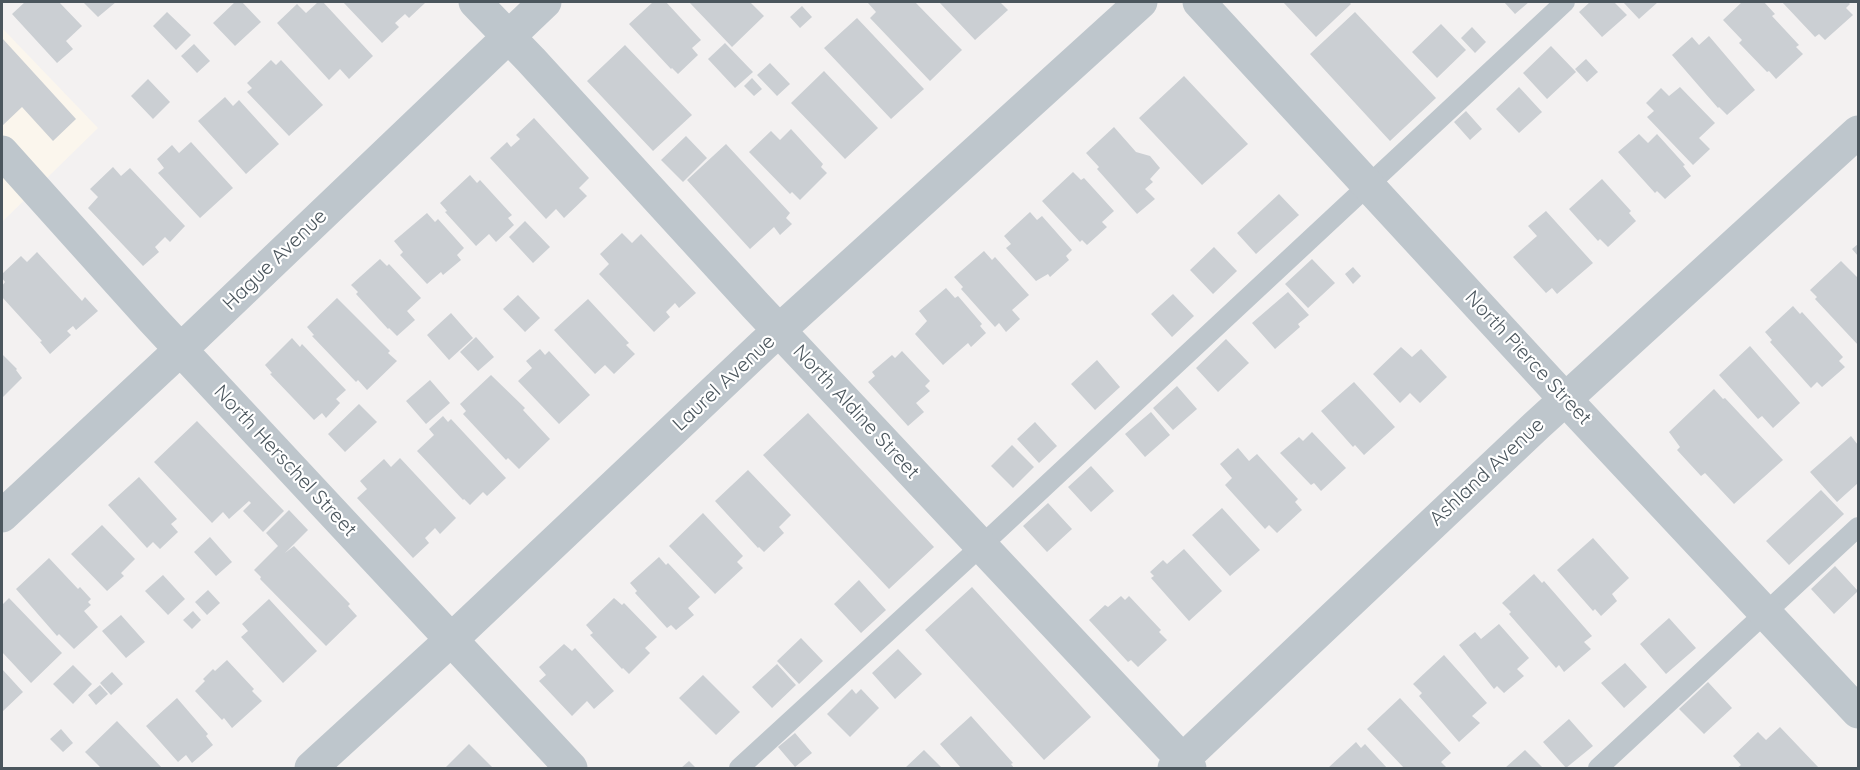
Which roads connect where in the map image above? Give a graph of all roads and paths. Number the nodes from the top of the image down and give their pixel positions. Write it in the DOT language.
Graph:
graph roads {
  1 [pos="475,2"];
  2 [pos="545,2"];
  3 [pos="1142,2"];
  4 [pos="1199,2"];
  5 [pos="1565,2"];
  6 [pos="507,36"];
  7 [pos="1858,132"];
  8 [pos="2,152"];
  9 [pos="1369,184"];
  10 [pos="779,331"];
  11 [pos="180,349"];
  12 [pos="1565,399"];
  13 [pos="2,516"];
  14 [pos="1858,527"];
  15 [pos="981,545"];
  16 [pos="1766,612"];
  17 [pos="452,639"];
  18 [pos="1858,712"];
  19 [pos="1182,766"];
  20 [pos="311,768"];
  21 [pos="570,768"];
  22 [pos="739,768"];
  23 [pos="1598,768"];
  1 -- 6 [label="street, North Aldine Street"];
  2 -- 6 [label="street, Hague Avenue"];
  3 -- 10 [label="street, Laurel Avenue"];
  4 -- 9 [label="street, North Pierce Street"];
  5 -- 9 [label="lane"];
  6 -- 10 [label="street, North Aldine Street"];
  6 -- 11 [label="street, Hague Avenue"];
  7 -- 12 [label="street, Ashland Avenue"];
  8 -- 11 [label="street, North Herschel Street"];
  9 -- 12 [label="street, North Pierce Street"];
  9 -- 15 [label="lane"];
  10 -- 15 [label="street, North Aldine Street"];
  10 -- 17 [label="street, Laurel Avenue"];
  11 -- 13 [label="street, Hague Avenue"];
  11 -- 17 [label="street, North Herschel Street"];
  12 -- 16 [label="street, North Pierce Street"];
  12 -- 19 [label="street, Ashland Avenue"];
  14 -- 16 [label="lane"];
  15 -- 19 [label="street, North Aldine Street"];
  15 -- 22 [label="lane"];
  16 -- 18 [label="street, North Pierce Street"];
  16 -- 23 [label="lane"];
  17 -- 20 [label="street, Laurel Avenue"];
  17 -- 21 [label="street, North Herschel Street"];
}
